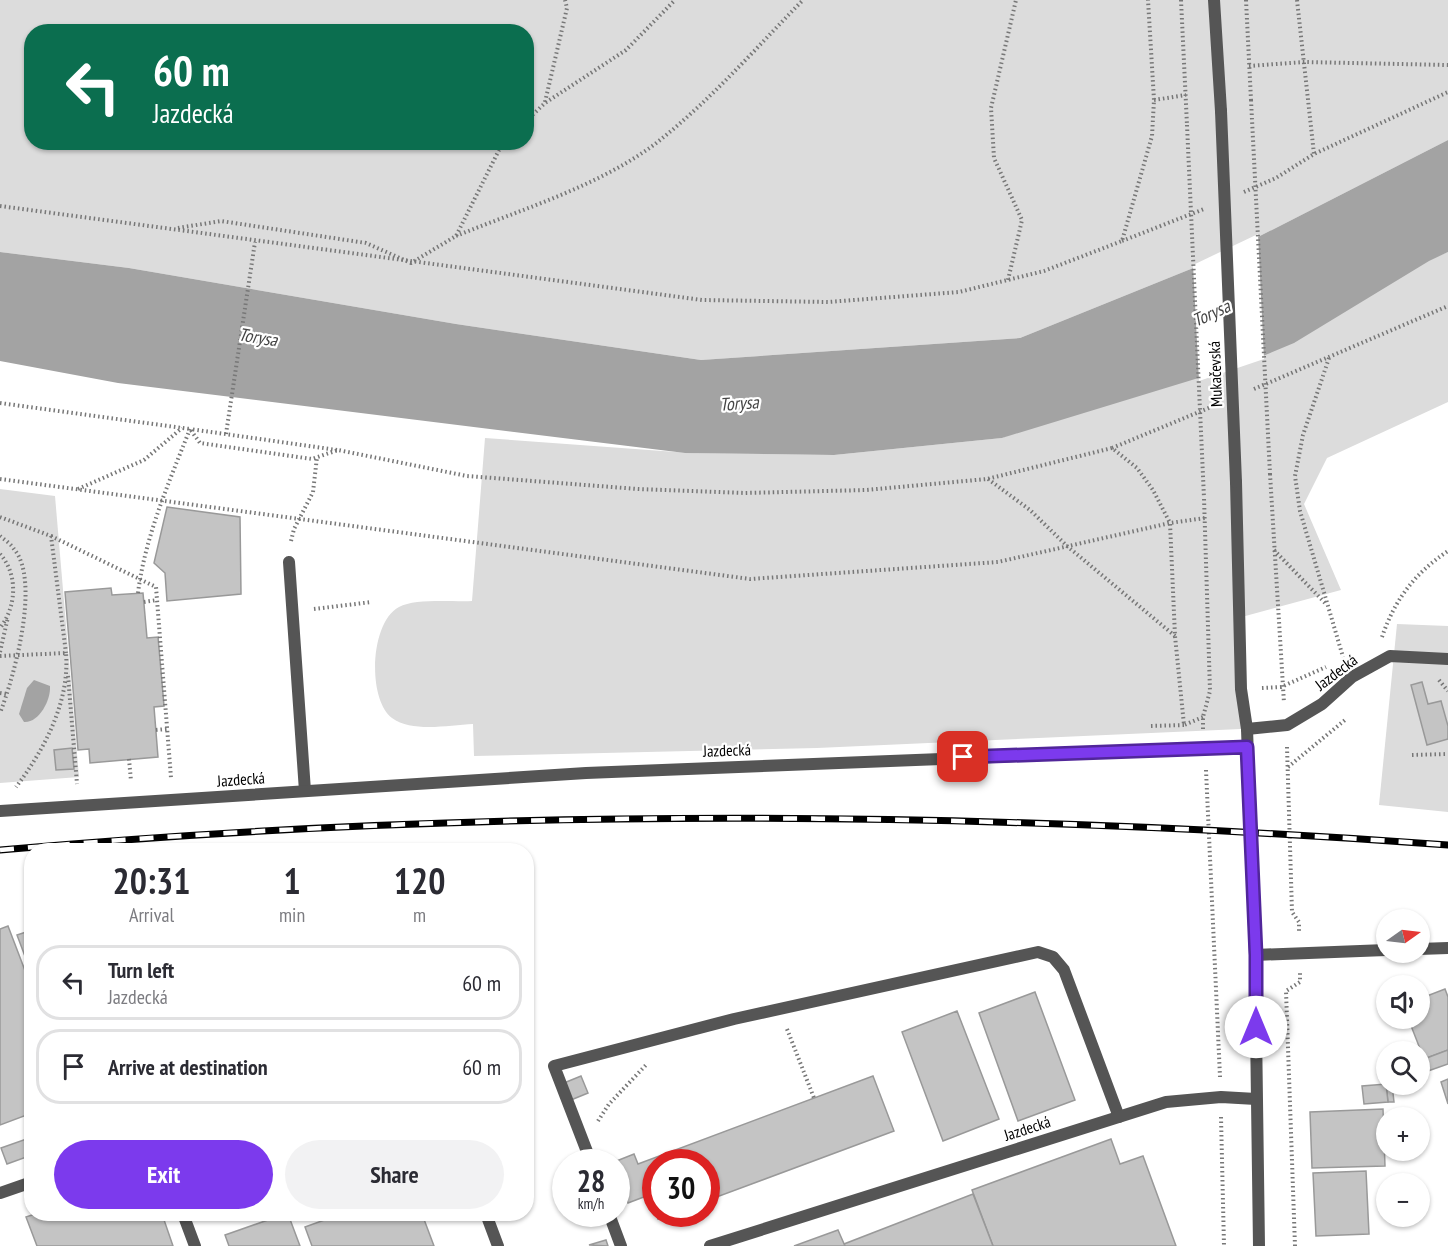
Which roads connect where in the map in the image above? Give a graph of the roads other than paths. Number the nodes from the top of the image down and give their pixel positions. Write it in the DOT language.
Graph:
graph roads {
  1 [pos="1214,0"];
  2 [pos="289,562"];
  3 [pos="1448,659"];
  4 [pos="1247,729"];
  5 [pos="1247,747"];
  6 [pos="305,791"];
  7 [pos="0,811"];
  8 [pos="1448,948"];
  9 [pos="1430,949"];
  10 [pos="1376,950"];
  11 [pos="1256,955"];
  12 [pos="1256,1099"];
  13 [pos="1119,1117"];
  14 [pos="586,1149"];
  15 [pos="24,1185"];
  16 [pos="0,1193"];
  17 [pos="186,1221"];
  18 [pos="489,1221"];
  19 [pos="614,1227"];
  20 [pos="195,1246"];
  21 [pos="498,1246"];
  22 [pos="621,1246"];
  23 [pos="710,1246"];
  24 [pos="1259,1246"];
  1 -- 4 [label="street, Mukačevská, bridge"];
  2 -- 6 [label="street"];
  3 -- 4 [label="street, Jazdecká"];
  4 -- 5 [label="street, Mukačevská"];
  5 -- 6 [label="street, Jazdecká"];
  5 -- 11 [label="street"];
  6 -- 7 [label="street, Jazdecká"];
  8 -- 9 [label="street"];
  10 -- 11 [label="street"];
  11 -- 12 [label="street"];
  12 -- 13 [label="street, Jazdecká"];
  12 -- 24 [label="street"];
  13 -- 14 [label="street"];
  13 -- 23 [label="street, Jazdecká"];
  15 -- 16 [label="street"];
  17 -- 20 [label="street"];
  18 -- 21 [label="street"];
  19 -- 22 [label="street"];
}
